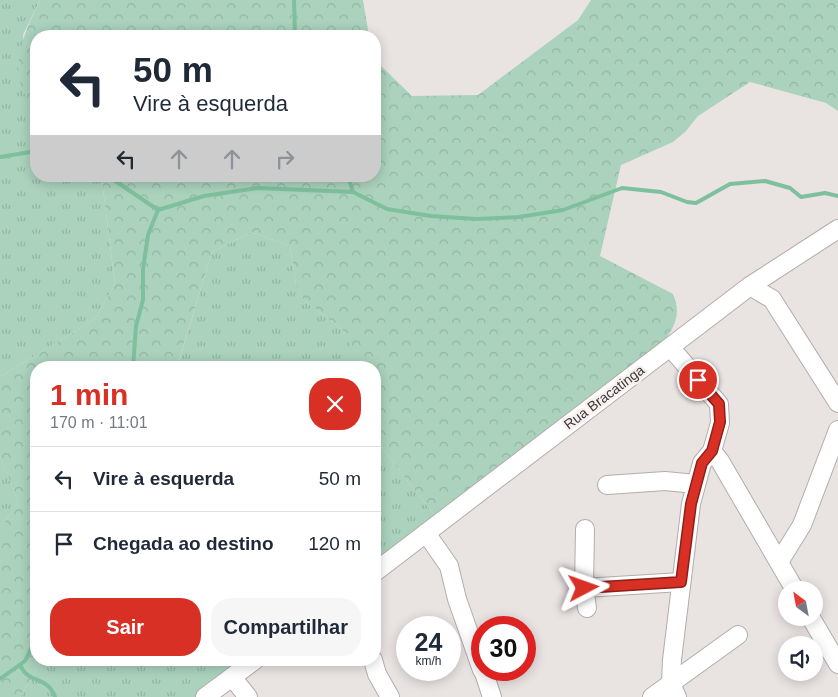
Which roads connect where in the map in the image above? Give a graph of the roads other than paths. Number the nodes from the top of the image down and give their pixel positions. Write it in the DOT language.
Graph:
graph roads {
  1 [pos="838,228"];
  2 [pos="750,286"];
  3 [pos="670,347"];
  4 [pos="838,403"];
  5 [pos="838,430"];
  6 [pos="712,451"];
  7 [pos="696,484"];
  8 [pos="607,485"];
  9 [pos="585,529"];
  10 [pos="426,533"];
  11 [pos="779,562"];
  12 [pos="381,567"];
  13 [pos="790,581"];
  14 [pos="681,582"];
  15 [pos="584,588"];
  16 [pos="587,608"];
  17 [pos="816,626"];
  18 [pos="738,635"];
  19 [pos="471,637"];
  20 [pos="835,653"];
  21 [pos="248,666"];
  22 [pos="375,666"];
  23 [pos="232,677"];
  24 [pos="487,681"];
  25 [pos="674,690"];
  26 [pos="205,697"];
  27 [pos="248,697"];
  28 [pos="390,697"];
  29 [pos="492,697"];
  30 [pos="652,697"];
  1 -- 2 [label="street, Rua Bracatinga"];
  2 -- 3 [label="street, Rua Bracatinga"];
  2 -- 4 [label="street"];
  3 -- 6 [label="street"];
  3 -- 10 [label="street, Rua Bracatinga"];
  5 -- 11 [label="street"];
  6 -- 7 [label="street"];
  6 -- 11 [label="street"];
  7 -- 8 [label="street"];
  7 -- 14 [label="street"];
  9 -- 15 [label="street"];
  10 -- 12 [label="street, Rua Bracatinga"];
  10 -- 19 [label="street"];
  11 -- 13 [label="street"];
  14 -- 15 [label="street"];
  14 -- 25 [label="street"];
  15 -- 16 [label="street"];
  17 -- 20 [label="street"];
  18 -- 25 [label="street"];
  21 -- 23 [label="street"];
  22 -- 28 [label="street"];
  23 -- 26 [label="street"];
  23 -- 27 [label="street"];
  24 -- 29 [label="street"];
  25 -- 30 [label="street"];
}
